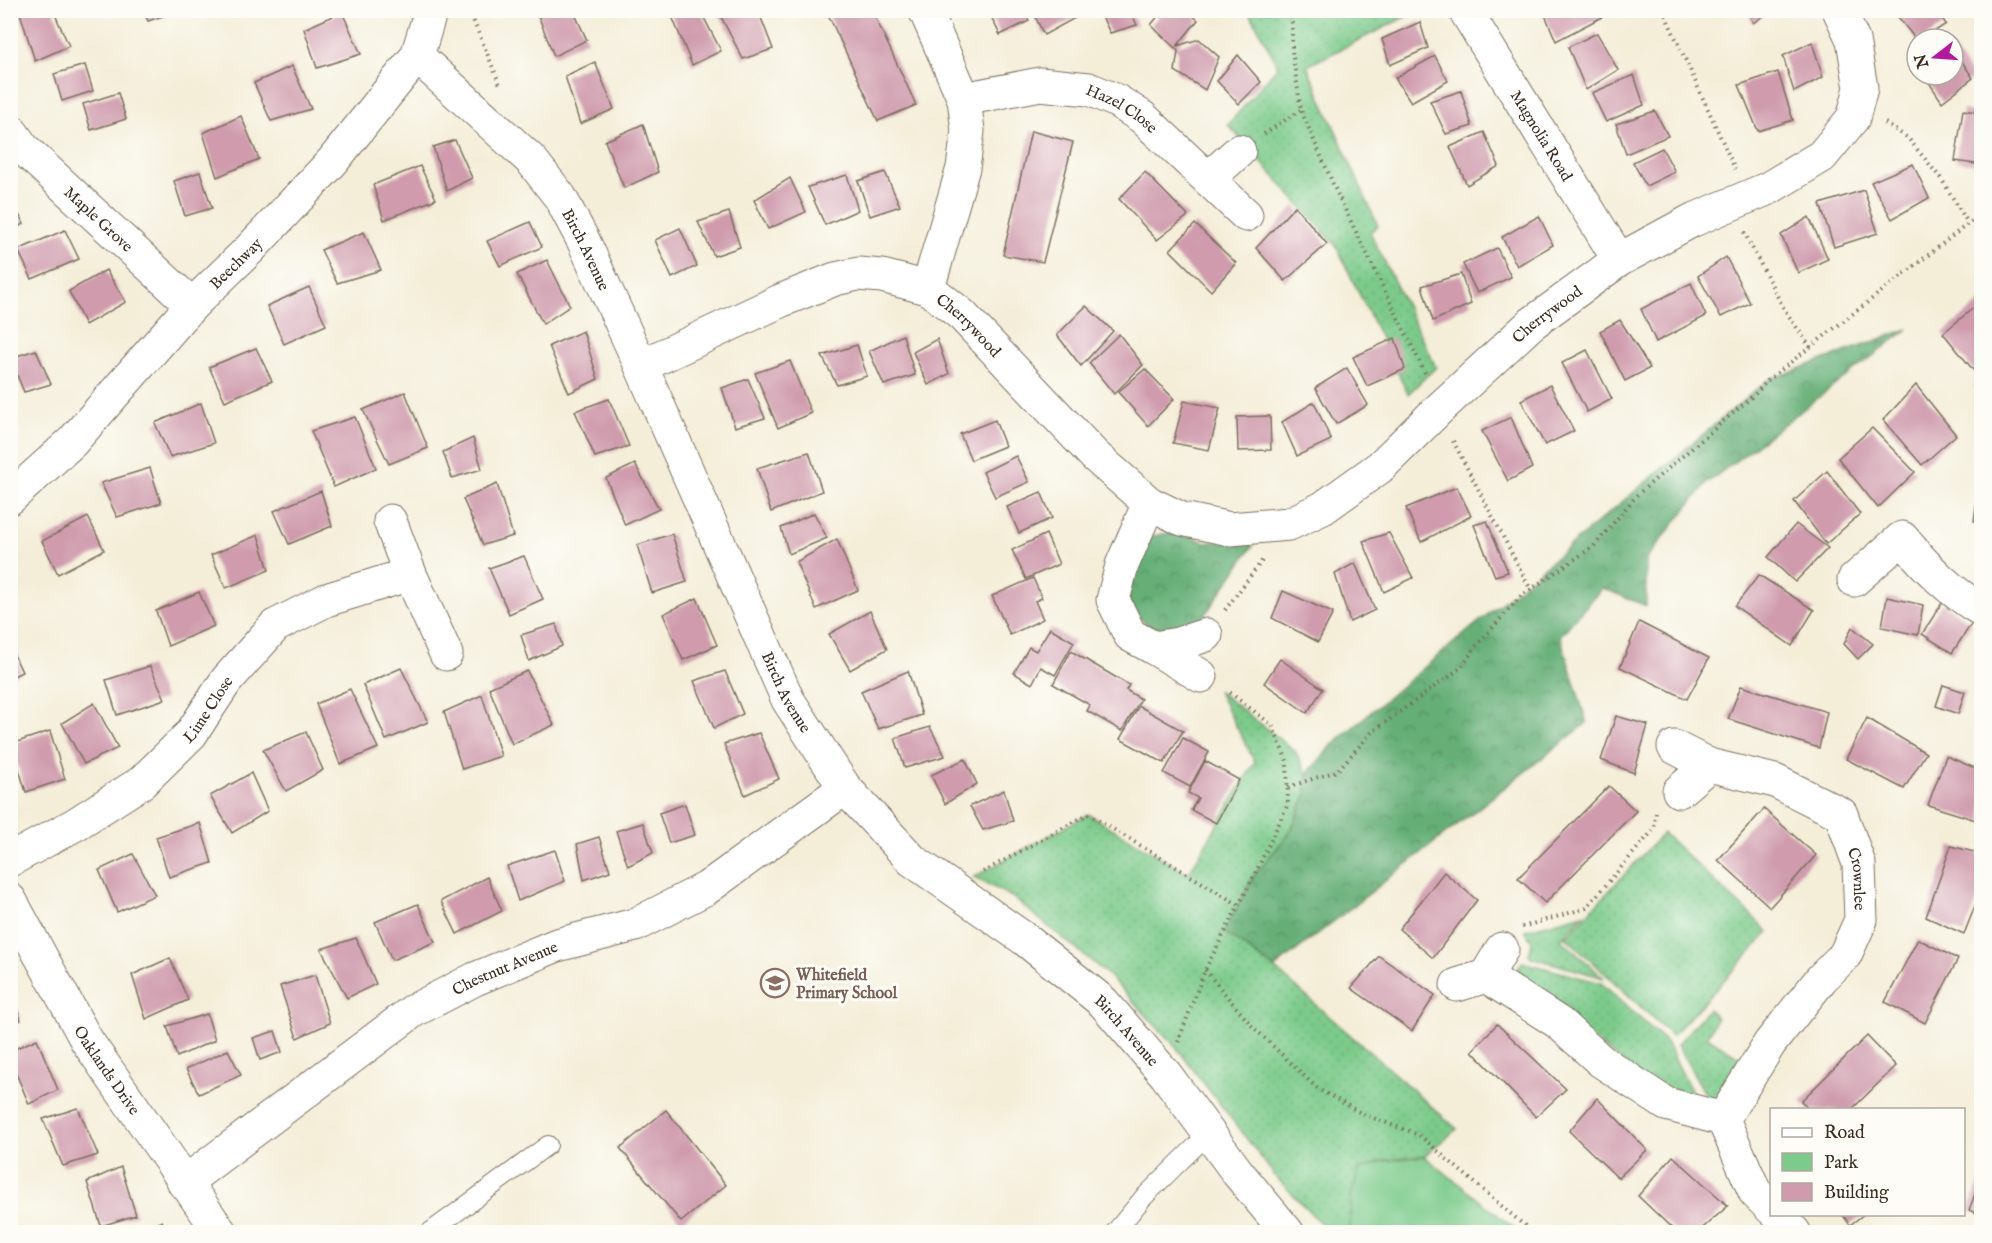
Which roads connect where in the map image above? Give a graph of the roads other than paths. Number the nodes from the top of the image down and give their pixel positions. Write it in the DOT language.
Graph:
graph roads {
  1 [pos="431,10"];
  2 [pos="925,10"];
  3 [pos="1465,10"];
  4 [pos="1839,10"];
  5 [pos="417,56"];
  6 [pos="964,99"];
  7 [pos="10,130"];
  8 [pos="1239,151"];
  9 [pos="1208,179"];
  10 [pos="1246,215"];
  11 [pos="1619,260"];
  12 [pos="928,288"];
  13 [pos="192,305"];
  14 [pos="641,366"];
  15 [pos="10,498"];
  16 [pos="1149,503"];
  17 [pos="390,521"];
  18 [pos="410,574"];
  19 [pos="1854,580"];
  20 [pos="1982,610"];
  21 [pos="1206,635"];
  22 [pos="1154,648"];
  23 [pos="446,654"];
  24 [pos="1201,676"];
  25 [pos="1674,747"];
  26 [pos="1709,765"];
  27 [pos="845,788"];
  28 [pos="1679,791"];
  29 [pos="10,860"];
  30 [pos="10,900"];
  31 [pos="1481,970"];
  32 [pos="1723,1119"];
  33 [pos="1209,1133"];
  34 [pos="548,1145"];
  35 [pos="184,1183"];
  36 [pos="1770,1207"];
  37 [pos="1777,1216"];
  38 [pos="219,1233"];
  39 [pos="430,1233"];
  40 [pos="1115,1233"];
  41 [pos="1287,1233"];
  42 [pos="1794,1233"];
  1 -- 5 [label="street, Beechway"];
  2 -- 6 [label="street"];
  3 -- 11 [label="street, Magnolia Road"];
  4 -- 11 [label="street, Cherrywood"];
  5 -- 13 [label="street, Beechway"];
  5 -- 14 [label="street, Birch Avenue"];
  6 -- 9 [label="street, Hazel Close"];
  6 -- 12 [label="street"];
  7 -- 13 [label="street, Maple Grove"];
  8 -- 9 [label="street"];
  9 -- 10 [label="street, Hazel Close"];
  11 -- 16 [label="street, Cherrywood"];
  12 -- 14 [label="street, Cherrywood"];
  12 -- 16 [label="street, Cherrywood"];
  13 -- 15 [label="street, Beechway"];
  14 -- 27 [label="street, Birch Avenue"];
  16 -- 22 [label="street"];
  17 -- 18 [label="street"];
  18 -- 23 [label="street"];
  18 -- 29 [label="street, Lime Close"];
  19 -- 20 [label="street"];
  21 -- 22 [label="street"];
  22 -- 24 [label="street"];
  25 -- 26 [label="street, Crownlee"];
  26 -- 28 [label="street"];
  26 -- 32 [label="street, Crownlee"];
  27 -- 33 [label="street, Birch Avenue"];
  27 -- 35 [label="street, Chestnut Avenue"];
  30 -- 35 [label="street, Oaklands Drive"];
  31 -- 32 [label="street"];
  32 -- 36 [label="street"];
  33 -- 40 [label="lane"];
  33 -- 41 [label="street, Birch Avenue"];
  34 -- 39 [label="lane"];
  35 -- 38 [label="street, Oaklands Drive"];
  37 -- 42 [label="street"];
}
